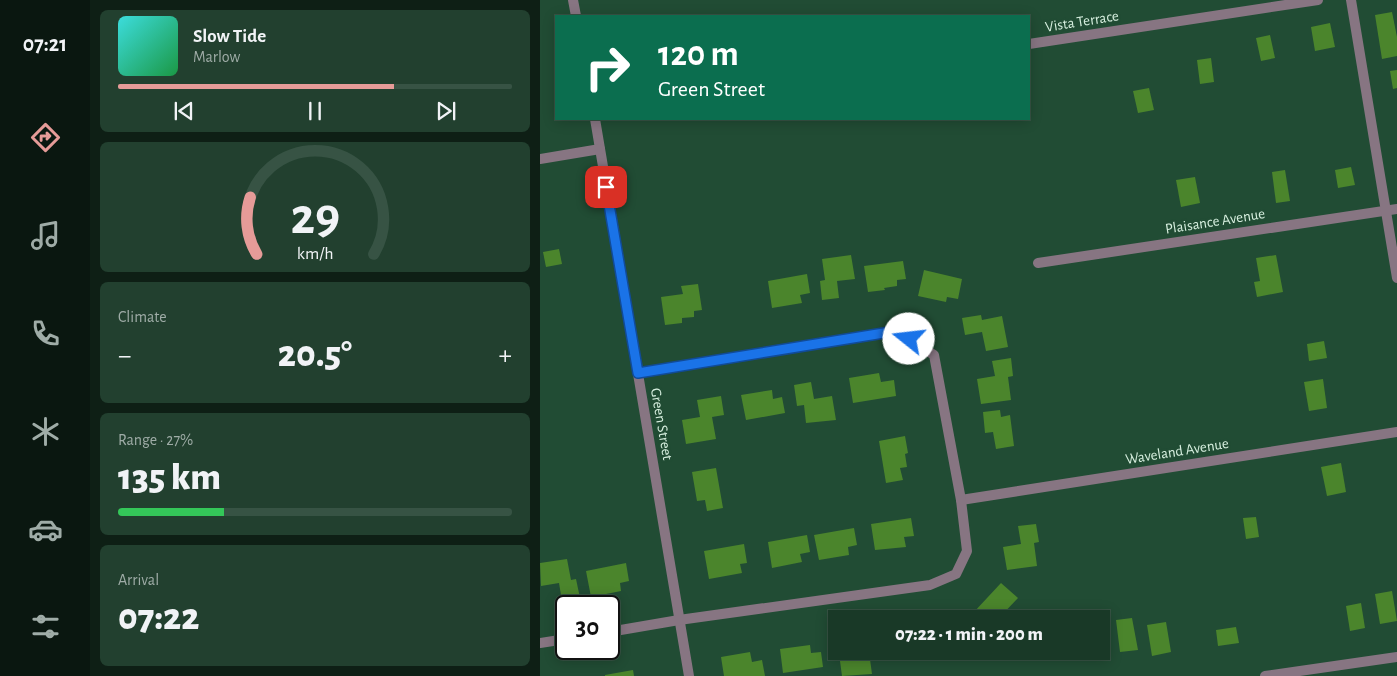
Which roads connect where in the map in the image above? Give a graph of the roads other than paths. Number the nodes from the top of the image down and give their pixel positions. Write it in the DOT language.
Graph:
graph roads {
  1 [pos="573,0"];
  2 [pos="1318,0"];
  3 [pos="1352,0"];
  4 [pos="576,15"];
  5 [pos="1030,44"];
  6 [pos="595,120"];
  7 [pos="600,149"];
  8 [pos="540,159"];
  9 [pos="1392,209"];
  10 [pos="1038,263"];
  11 [pos="1397,278"];
  12 [pos="638,373"];
  13 [pos="1397,432"];
  14 [pos="961,500"];
  15 [pos="679,620"];
  16 [pos="620,630"];
  17 [pos="555,641"];
  18 [pos="540,643"];
  19 [pos="1397,657"];
  20 [pos="689,676"];
  21 [pos="1265,676"];
  1 -- 4 [label="street"];
  2 -- 5 [label="street, Vista Terrace"];
  3 -- 9 [label="street"];
  6 -- 7 [label="street, Green Street"];
  7 -- 8 [label="street"];
  7 -- 12 [label="street, Green Street"];
  9 -- 10 [label="street, Plaisance Avenue"];
  9 -- 11 [label="street"];
  12 -- 14 [label="street"];
  12 -- 15 [label="street, Green Street"];
  13 -- 14 [label="street, Waveland Avenue"];
  14 -- 15 [label="street"];
  15 -- 16 [label="street"];
  15 -- 20 [label="street, Green Street"];
  17 -- 18 [label="street"];
  19 -- 21 [label="street"];
}
